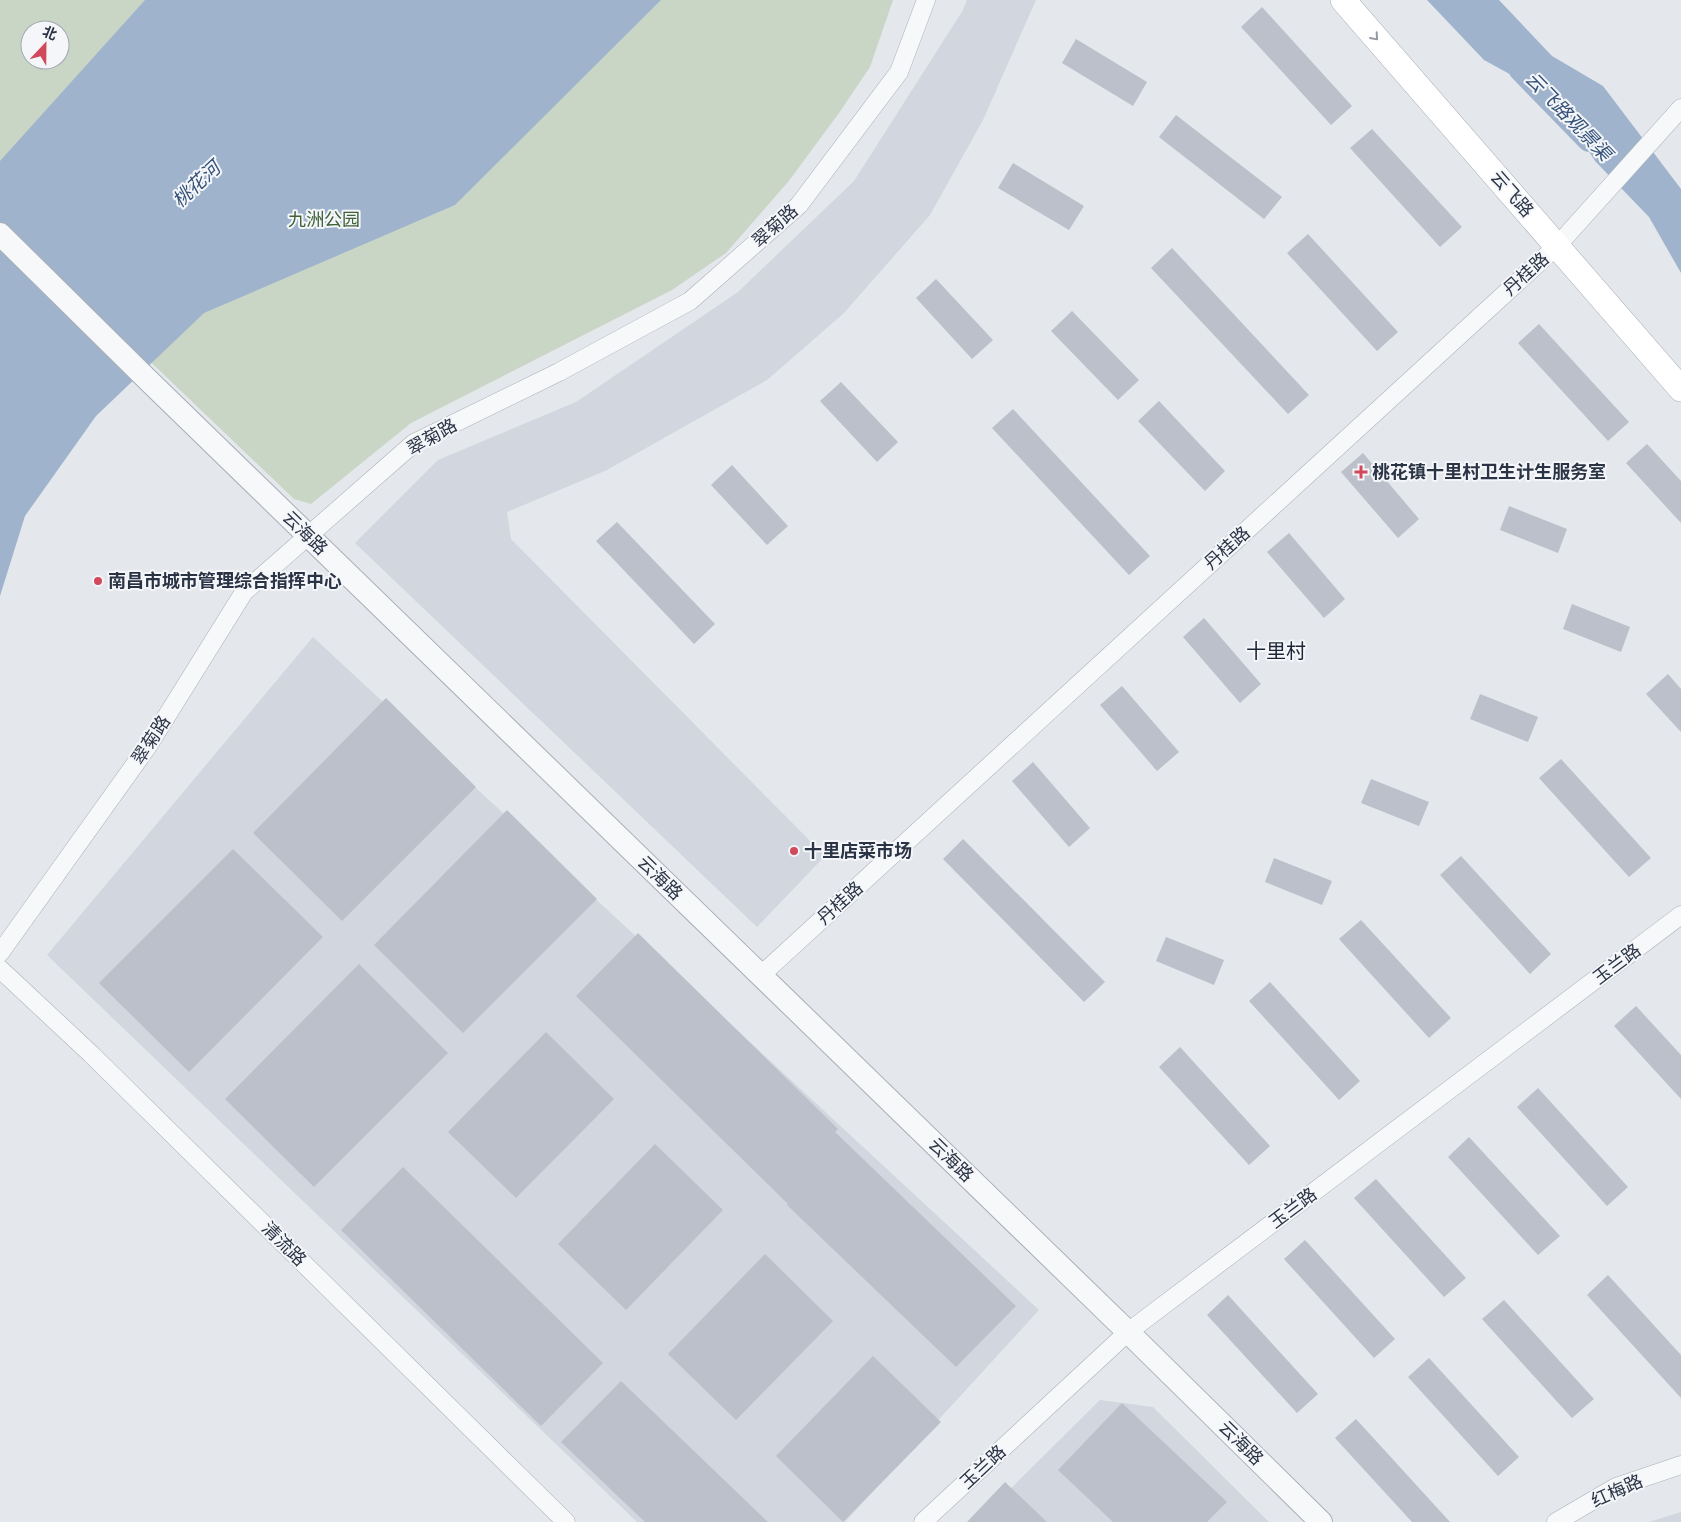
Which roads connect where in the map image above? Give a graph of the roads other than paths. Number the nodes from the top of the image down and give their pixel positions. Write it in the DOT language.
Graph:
graph roads {
  1 [pos="926,0"];
  2 [pos="1343,0"];
  3 [pos="1365,0"];
  4 [pos="1675,114"];
  5 [pos="0,234"];
  6 [pos="1563,240"];
  7 [pos="1681,364"];
  8 [pos="1681,389"];
  9 [pos="307,535"];
  10 [pos="1681,915"];
  11 [pos="0,952"];
  12 [pos="0,968"];
  13 [pos="761,975"];
  14 [pos="1128,1332"];
  15 [pos="1681,1465"];
  16 [pos="566,1522"];
  17 [pos="924,1522"];
  18 [pos="1321,1522"];
  19 [pos="1556,1522"];
  1 -- 9 [label="street, 翠菊路"];
  2 -- 6 [label="main road, 云飞路, one-way"];
  3 -- 6 [label="main road, 云飞路"];
  4 -- 6 [label="street, 丹桂路"];
  5 -- 9 [label="street, 云海路"];
  6 -- 7 [label="main road, 云飞路"];
  6 -- 8 [label="main road, 云飞路"];
  6 -- 13 [label="street, 丹桂路"];
  9 -- 11 [label="street, 翠菊路"];
  9 -- 13 [label="street, 云海路"];
  10 -- 14 [label="street, 玉兰路"];
  12 -- 16 [label="street, 清流路"];
  13 -- 14 [label="street, 云海路"];
  14 -- 17 [label="street, 玉兰路"];
  14 -- 18 [label="street, 云海路"];
  15 -- 19 [label="street, 红梅路"];
}
